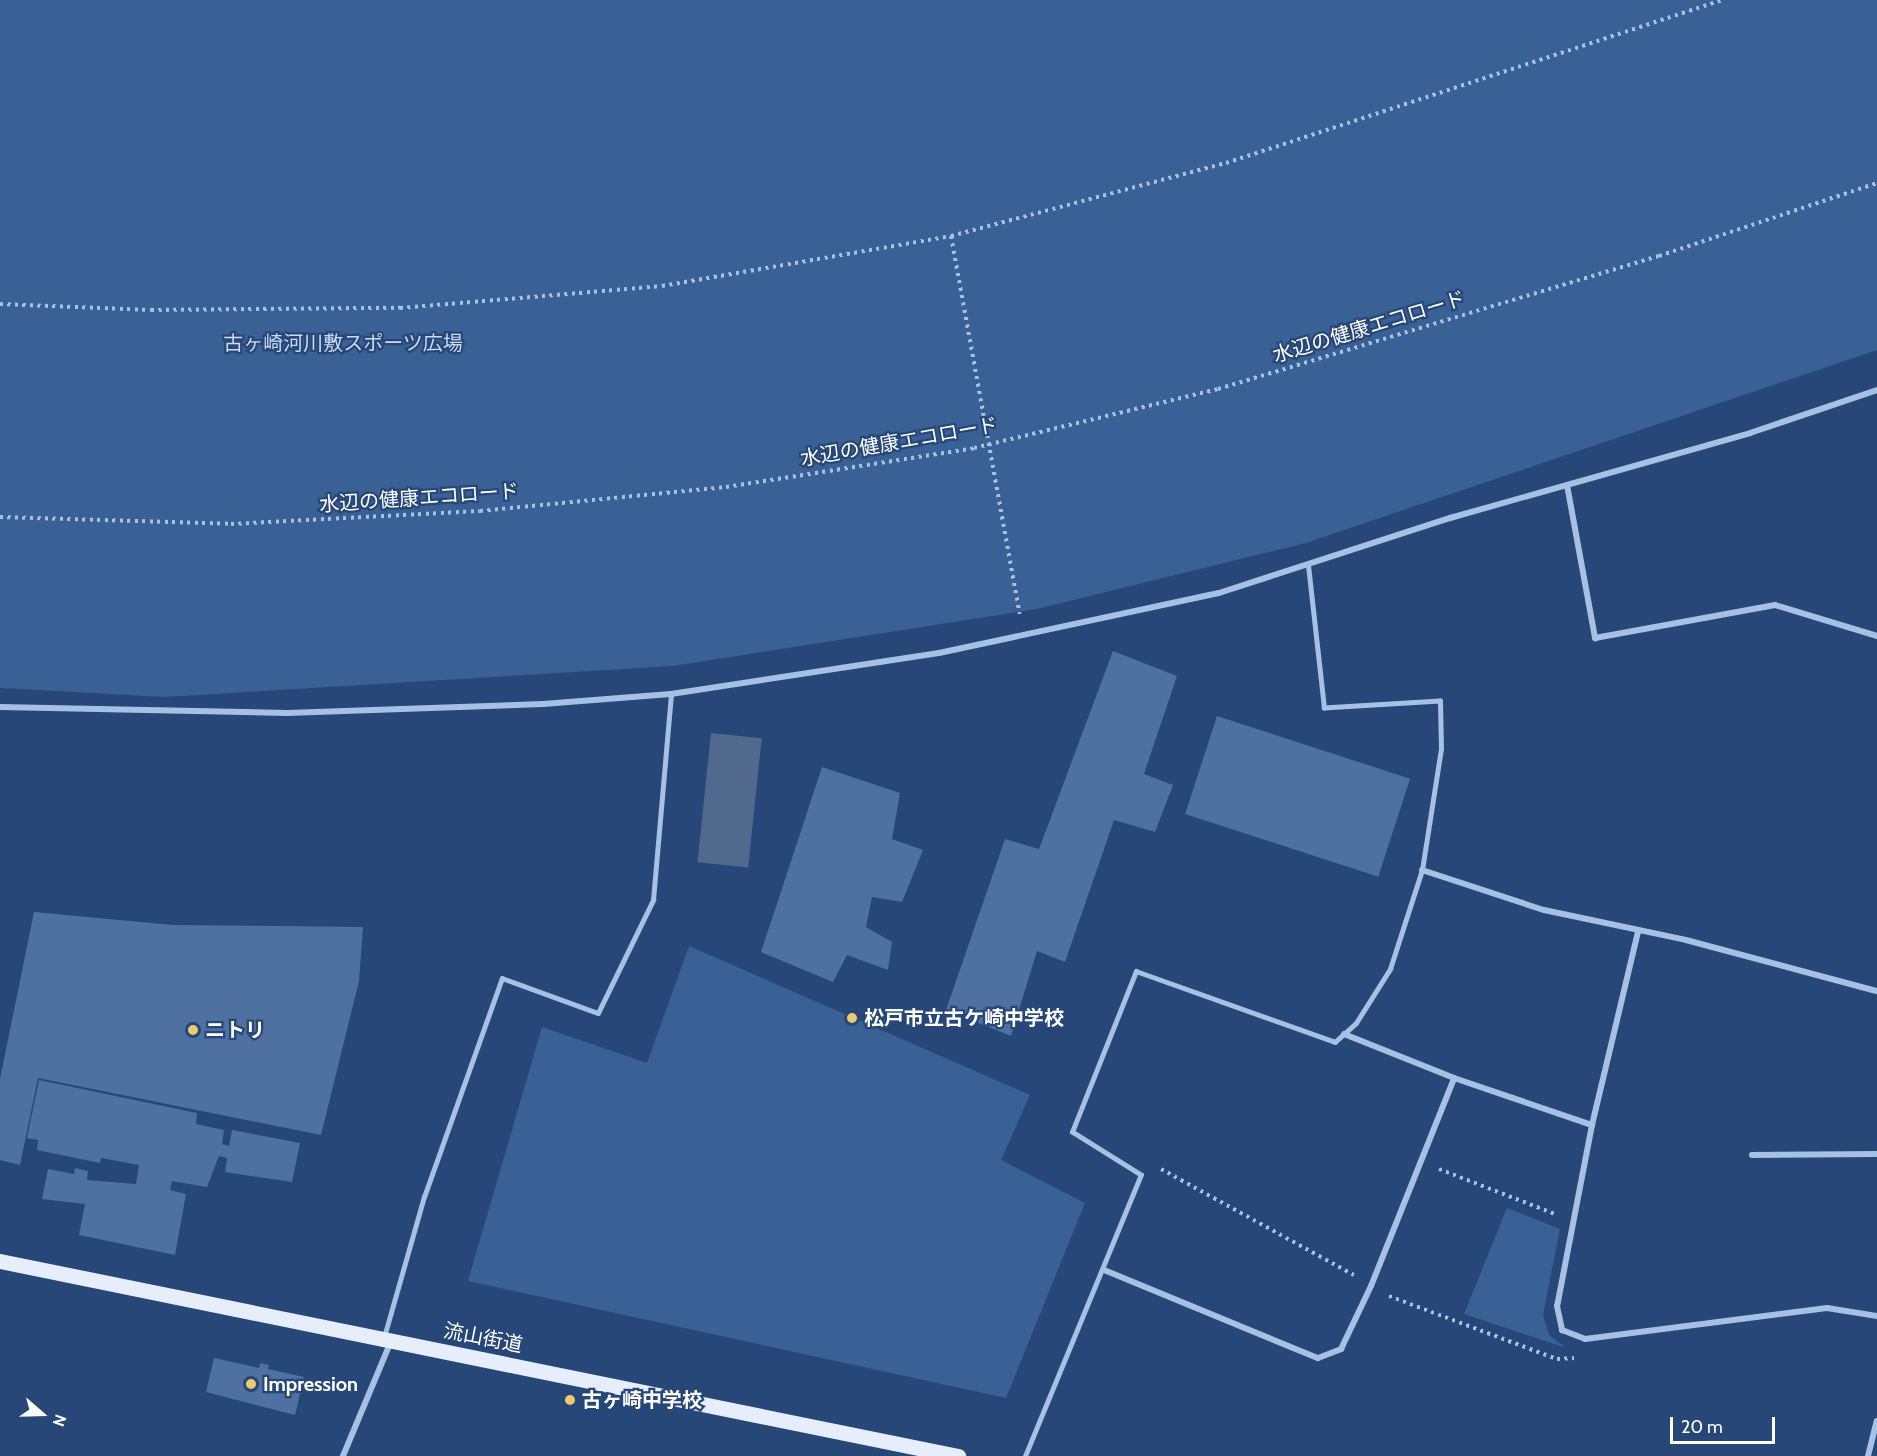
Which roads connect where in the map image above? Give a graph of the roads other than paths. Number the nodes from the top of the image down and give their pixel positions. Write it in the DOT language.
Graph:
graph roads {
  1 [pos="1877,390"];
  2 [pos="1567,485"];
  3 [pos="1308,565"];
  4 [pos="1877,636"];
  5 [pos="670,694"];
  6 [pos="0,707"];
  7 [pos="1422,870"];
  8 [pos="1638,932"];
  9 [pos="1877,991"];
  10 [pos="1344,1034"];
  11 [pos="1454,1078"];
  12 [pos="1592,1125"];
  13 [pos="1877,1154"];
  14 [pos="1752,1155"];
  15 [pos="0,1261"];
  16 [pos="1104,1270"];
  17 [pos="1877,1316"];
  18 [pos="387,1341"];
  19 [pos="1877,1421"];
  20 [pos="343,1456"];
  21 [pos="958,1456"];
  22 [pos="1024,1456"];
  23 [pos="1868,1456"];
  1 -- 2 [label="street"];
  2 -- 3 [label="street"];
  2 -- 4 [label="street"];
  3 -- 5 [label="street"];
  3 -- 7 [label="lane"];
  5 -- 6 [label="street"];
  5 -- 18 [label="lane"];
  7 -- 8 [label="street"];
  7 -- 10 [label="lane"];
  8 -- 9 [label="street"];
  8 -- 12 [label="street"];
  10 -- 11 [label="street"];
  10 -- 16 [label="lane"];
  11 -- 12 [label="street"];
  11 -- 16 [label="street"];
  12 -- 17 [label="street"];
  13 -- 14 [label="street"];
  15 -- 18 [label="main road, 流山街道"];
  16 -- 22 [label="lane"];
  18 -- 20 [label="street"];
  18 -- 21 [label="main road, 流山街道"];
  19 -- 23 [label="street"];
}
